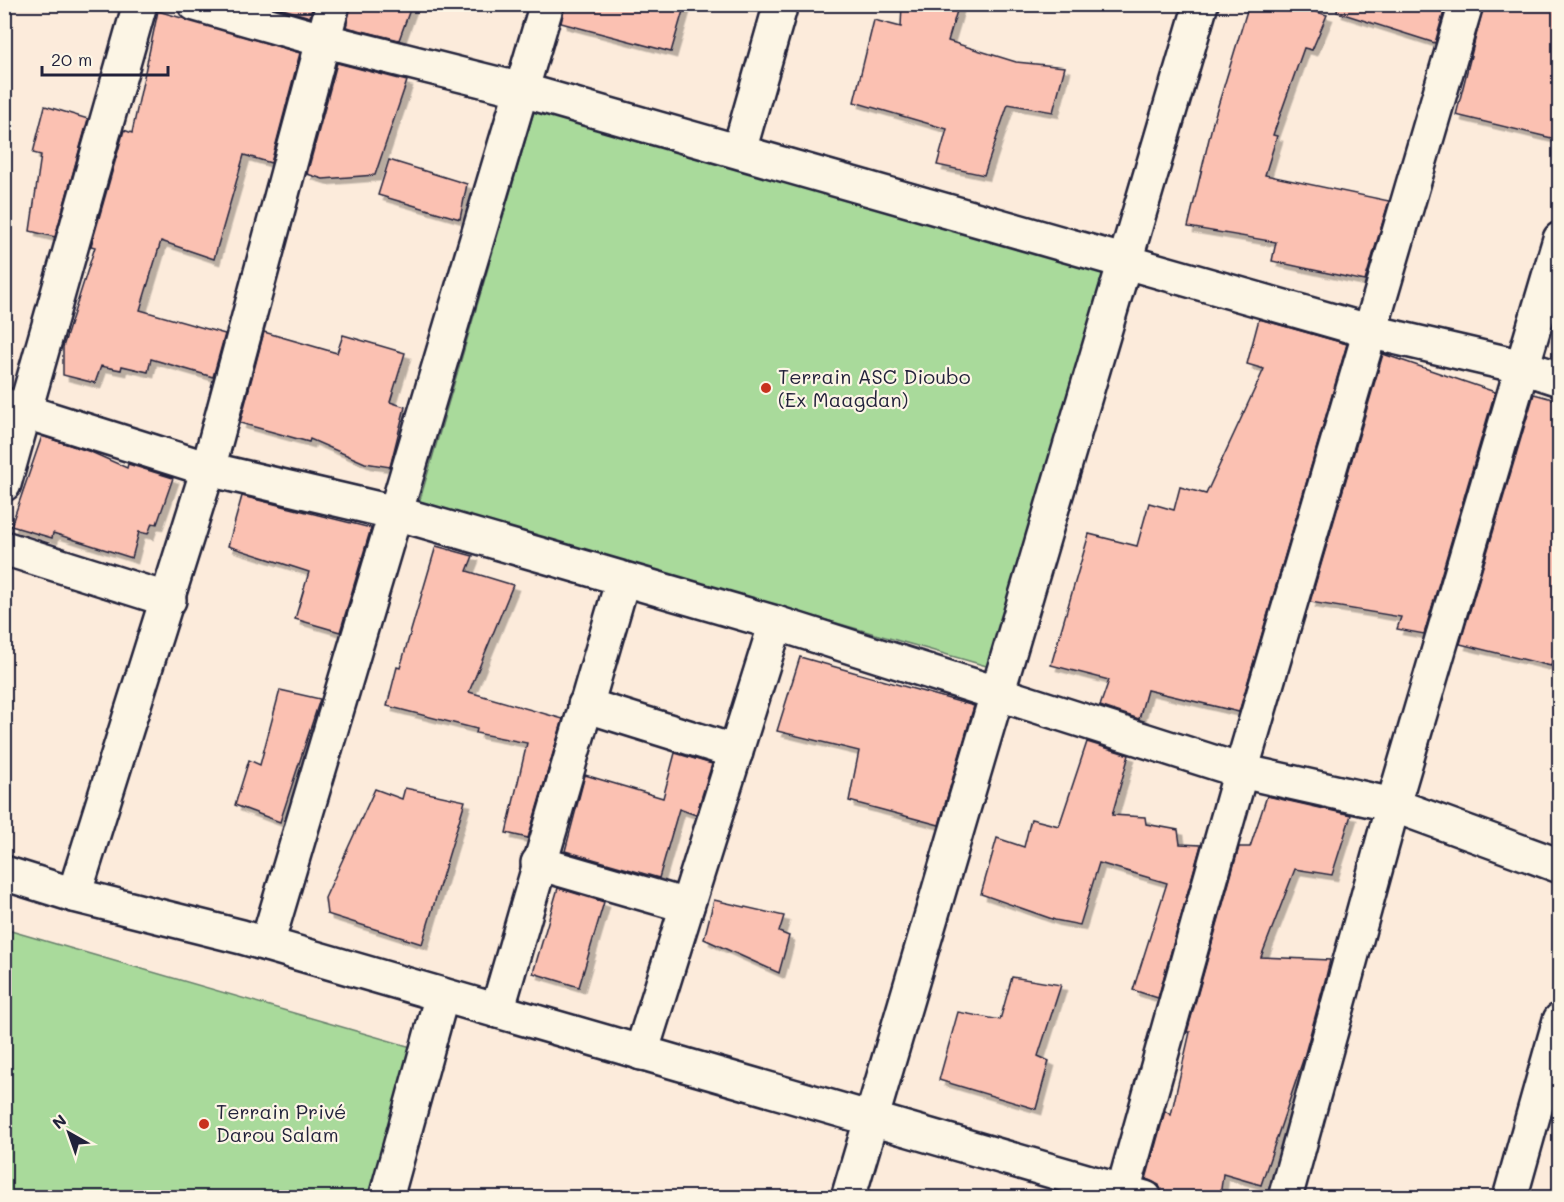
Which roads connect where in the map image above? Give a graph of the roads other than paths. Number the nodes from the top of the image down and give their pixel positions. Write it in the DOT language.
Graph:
graph roads {
  1 [pos="140,4"];
  2 [pos="195,4"];
  3 [pos="333,4"];
  4 [pos="547,4"];
  5 [pos="781,4"];
  6 [pos="1201,4"];
  7 [pos="1466,4"];
  8 [pos="322,40"];
  9 [pos="522,90"];
  10 [pos="739,151"];
  11 [pos="1560,239"];
  12 [pos="1126,261"];
  13 [pos="1372,332"];
  14 [pos="1523,367"];
  15 [pos="1560,379"];
  16 [pos="15,408"];
  17 [pos="208,469"];
  18 [pos="4,484"];
  19 [pos="396,513"];
  20 [pos="4,548"];
  21 [pos="623,579"];
  22 [pos="169,600"];
  23 [pos="776,623"];
  24 [pos="997,693"];
  25 [pos="585,705"];
  26 [pos="736,752"];
  27 [pos="1241,771"];
  28 [pos="1394,806"];
  29 [pos="538,863"];
  30 [pos="1560,866"];
  31 [pos="4,873"];
  32 [pos="74,895"];
  33 [pos="687,906"];
  34 [pos="267,944"];
  35 [pos="442,995"];
  36 [pos="497,1011"];
  37 [pos="1560,1020"];
  38 [pos="641,1053"];
  39 [pos="870,1119"];
  40 [pos="1129,1196"];
  41 [pos="386,1197"];
  42 [pos="848,1197"];
  43 [pos="1285,1197"];
  44 [pos="1510,1197"];
  1 -- 16 [label="street"];
  2 -- 8 [label="street"];
  3 -- 8 [label="street"];
  4 -- 9 [label="street"];
  5 -- 10 [label="street"];
  6 -- 12 [label="street"];
  7 -- 13 [label="street"];
  8 -- 9 [label="street"];
  8 -- 17 [label="street"];
  9 -- 10 [label="street"];
  9 -- 19 [label="street"];
  10 -- 12 [label="street"];
  11 -- 14 [label="street"];
  12 -- 13 [label="street"];
  12 -- 24 [label="street"];
  13 -- 14 [label="street"];
  13 -- 27 [label="street"];
  14 -- 15 [label="street"];
  14 -- 28 [label="street"];
  16 -- 17 [label="street"];
  16 -- 18 [label="street"];
  17 -- 19 [label="street"];
  17 -- 22 [label="street"];
  19 -- 21 [label="street"];
  19 -- 34 [label="street"];
  20 -- 22 [label="street"];
  21 -- 23 [label="street"];
  21 -- 25 [label="street"];
  22 -- 32 [label="street"];
  23 -- 24 [label="street"];
  23 -- 26 [label="street"];
  24 -- 27 [label="street"];
  24 -- 39 [label="street"];
  25 -- 26 [label="street"];
  25 -- 29 [label="street"];
  26 -- 33 [label="street"];
  27 -- 28 [label="street"];
  27 -- 40 [label="street"];
  28 -- 30 [label="street"];
  28 -- 43 [label="street"];
  29 -- 33 [label="street"];
  29 -- 36 [label="street"];
  31 -- 32 [label="street"];
  32 -- 34 [label="street"];
  33 -- 38 [label="street"];
  34 -- 35 [label="street"];
  35 -- 36 [label="street"];
  35 -- 41 [label="street"];
  36 -- 38 [label="street"];
  37 -- 44 [label="street"];
  38 -- 39 [label="street"];
  39 -- 40 [label="street"];
  39 -- 42 [label="street"];
}
